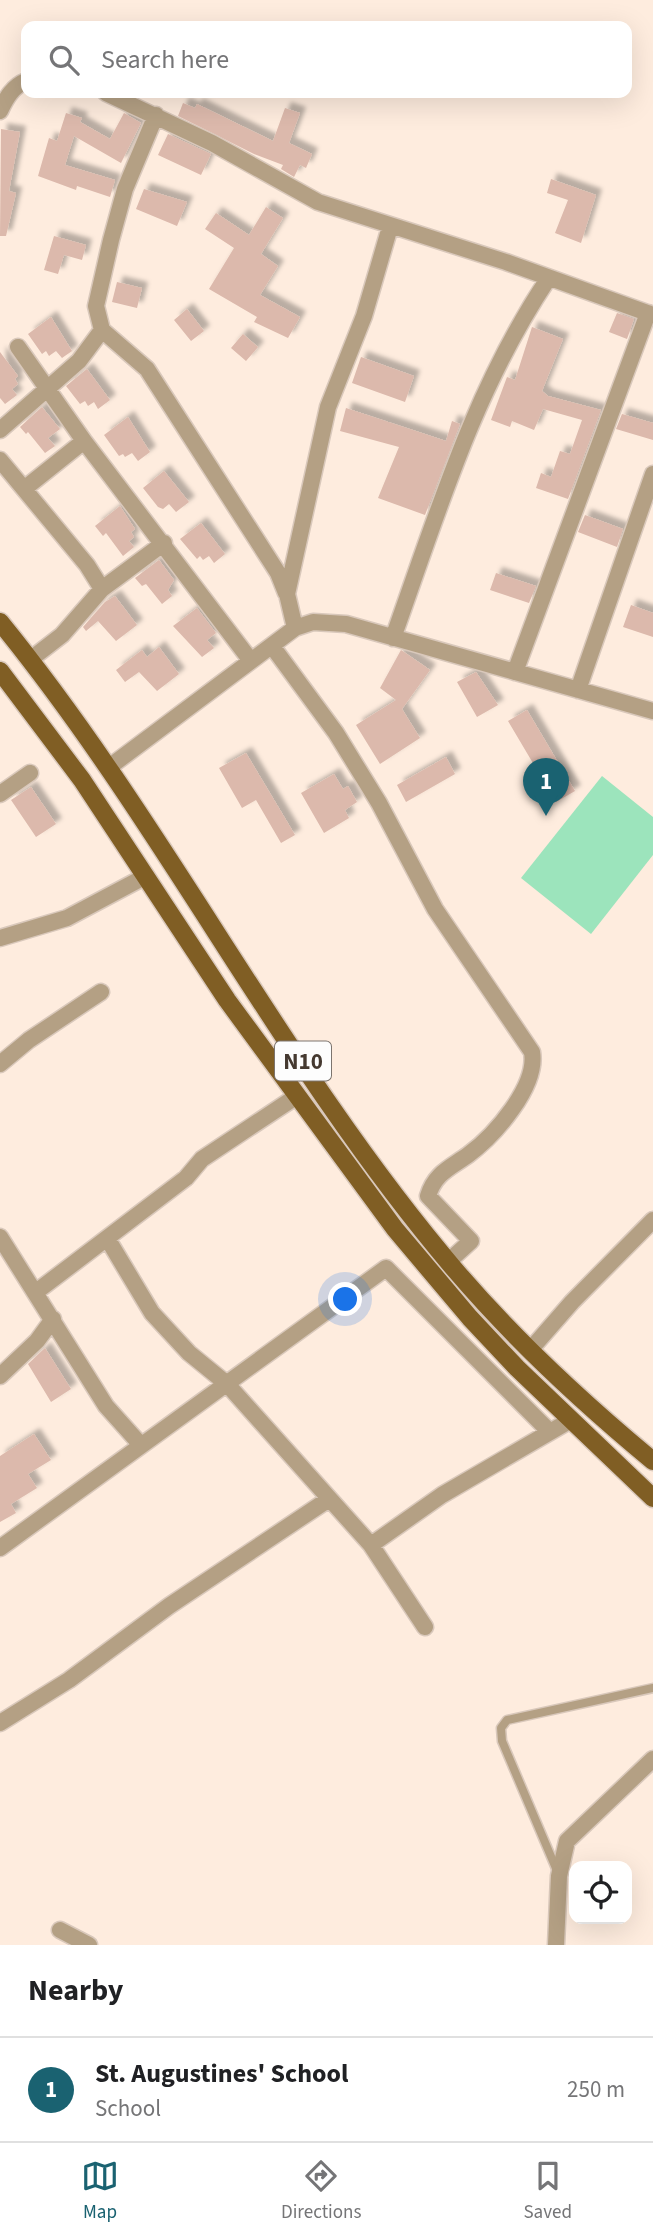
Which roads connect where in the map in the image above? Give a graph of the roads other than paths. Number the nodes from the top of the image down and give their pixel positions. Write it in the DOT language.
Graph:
graph roads {
  1 [pos="21,82"];
  2 [pos="117,98"];
  3 [pos="0,111"];
  4 [pos="156,115"];
  5 [pos="390,227"];
  6 [pos="548,279"];
  7 [pos="651,314"];
  8 [pos="102,330"];
  9 [pos="18,347"];
  10 [pos="49,389"];
  11 [pos="0,430"];
  12 [pos="84,441"];
  13 [pos="0,460"];
  14 [pos="653,474"];
  15 [pos="24,489"];
  16 [pos="164,543"];
  17 [pos="102,589"];
  18 [pos="287,594"];
  19 [pos="0,622"];
  20 [pos="295,628"];
  21 [pos="393,638"];
  22 [pos="272,646"];
  23 [pos="30,659"];
  24 [pos="251,661"];
  25 [pos="0,671"];
  26 [pos="515,672"];
  27 [pos="578,690"];
  28 [pos="653,711"];
  29 [pos="108,768"];
  30 [pos="30,773"];
  31 [pos="0,794"];
  32 [pos="146,876"];
  33 [pos="0,938"];
  34 [pos="101,992"];
  35 [pos="0,1064"];
  36 [pos="297,1096"];
  37 [pos="653,1220"];
  38 [pos="0,1237"];
  39 [pos="107,1238"];
  40 [pos="448,1262"];
  41 [pos="36,1292"];
  42 [pos="53,1319"];
  43 [pos="531,1349"];
  44 [pos="0,1376"];
  45 [pos="227,1384"];
  46 [pos="569,1421"];
  47 [pos="550,1432"];
  48 [pos="140,1444"];
  49 [pos="653,1461"];
  50 [pos="653,1498"];
  51 [pos="329,1499"];
  52 [pos="371,1545"];
  53 [pos="0,1548"];
  54 [pos="425,1627"];
  55 [pos="653,1688"];
  56 [pos="0,1723"];
  57 [pos="653,1759"];
  58 [pos="559,1876"];
  59 [pos="60,1930"];
  60 [pos="89,1945"];
  61 [pos="556,1945"];
  1 -- 3 [label="street"];
  2 -- 4 [label="street"];
  4 -- 5 [label="street"];
  4 -- 8 [label="street"];
  5 -- 6 [label="street"];
  5 -- 18 [label="street"];
  6 -- 7 [label="street"];
  6 -- 21 [label="street"];
  7 -- 26 [label="street"];
  8 -- 10 [label="street"];
  8 -- 18 [label="street"];
  9 -- 10 [label="street"];
  10 -- 11 [label="street"];
  10 -- 12 [label="street"];
  12 -- 15 [label="street"];
  12 -- 16 [label="street"];
  13 -- 15 [label="street"];
  14 -- 27 [label="street"];
  15 -- 17 [label="street"];
  16 -- 17 [label="street"];
  16 -- 24 [label="street"];
  17 -- 23 [label="street"];
  18 -- 20 [label="street"];
  19 -- 23 [label="main road, N10"];
  20 -- 21 [label="street"];
  20 -- 22 [label="street"];
  21 -- 26 [label="street"];
  22 -- 24 [label="street"];
  22 -- 40 [label="street"];
  23 -- 29 [label="main road, N10"];
  24 -- 29 [label="street"];
  25 -- 32 [label="main road, N10"];
  26 -- 27 [label="street"];
  27 -- 28 [label="street"];
  29 -- 40 [label="main road, N10"];
  30 -- 31 [label="street"];
  32 -- 33 [label="street"];
  32 -- 36 [label="main road, N10"];
  34 -- 35 [label="street"];
  36 -- 39 [label="street"];
  36 -- 46 [label="main road, N10"];
  37 -- 43 [label="street"];
  38 -- 41 [label="street"];
  39 -- 41 [label="street"];
  39 -- 45 [label="street"];
  40 -- 43 [label="main road, N10"];
  41 -- 42 [label="street"];
  42 -- 44 [label="street"];
  42 -- 48 [label="street"];
  43 -- 49 [label="main road, N10"];
  45 -- 47 [label="street"];
  45 -- 48 [label="street"];
  45 -- 51 [label="street"];
  46 -- 47 [label="street"];
  46 -- 50 [label="main road, N10"];
  47 -- 52 [label="street"];
  48 -- 53 [label="street"];
  51 -- 52 [label="street"];
  51 -- 56 [label="street"];
  52 -- 54 [label="street"];
  55 -- 58 [label="lane"];
  57 -- 58 [label="street"];
  58 -- 61 [label="street"];
  59 -- 60 [label="street"];
}
